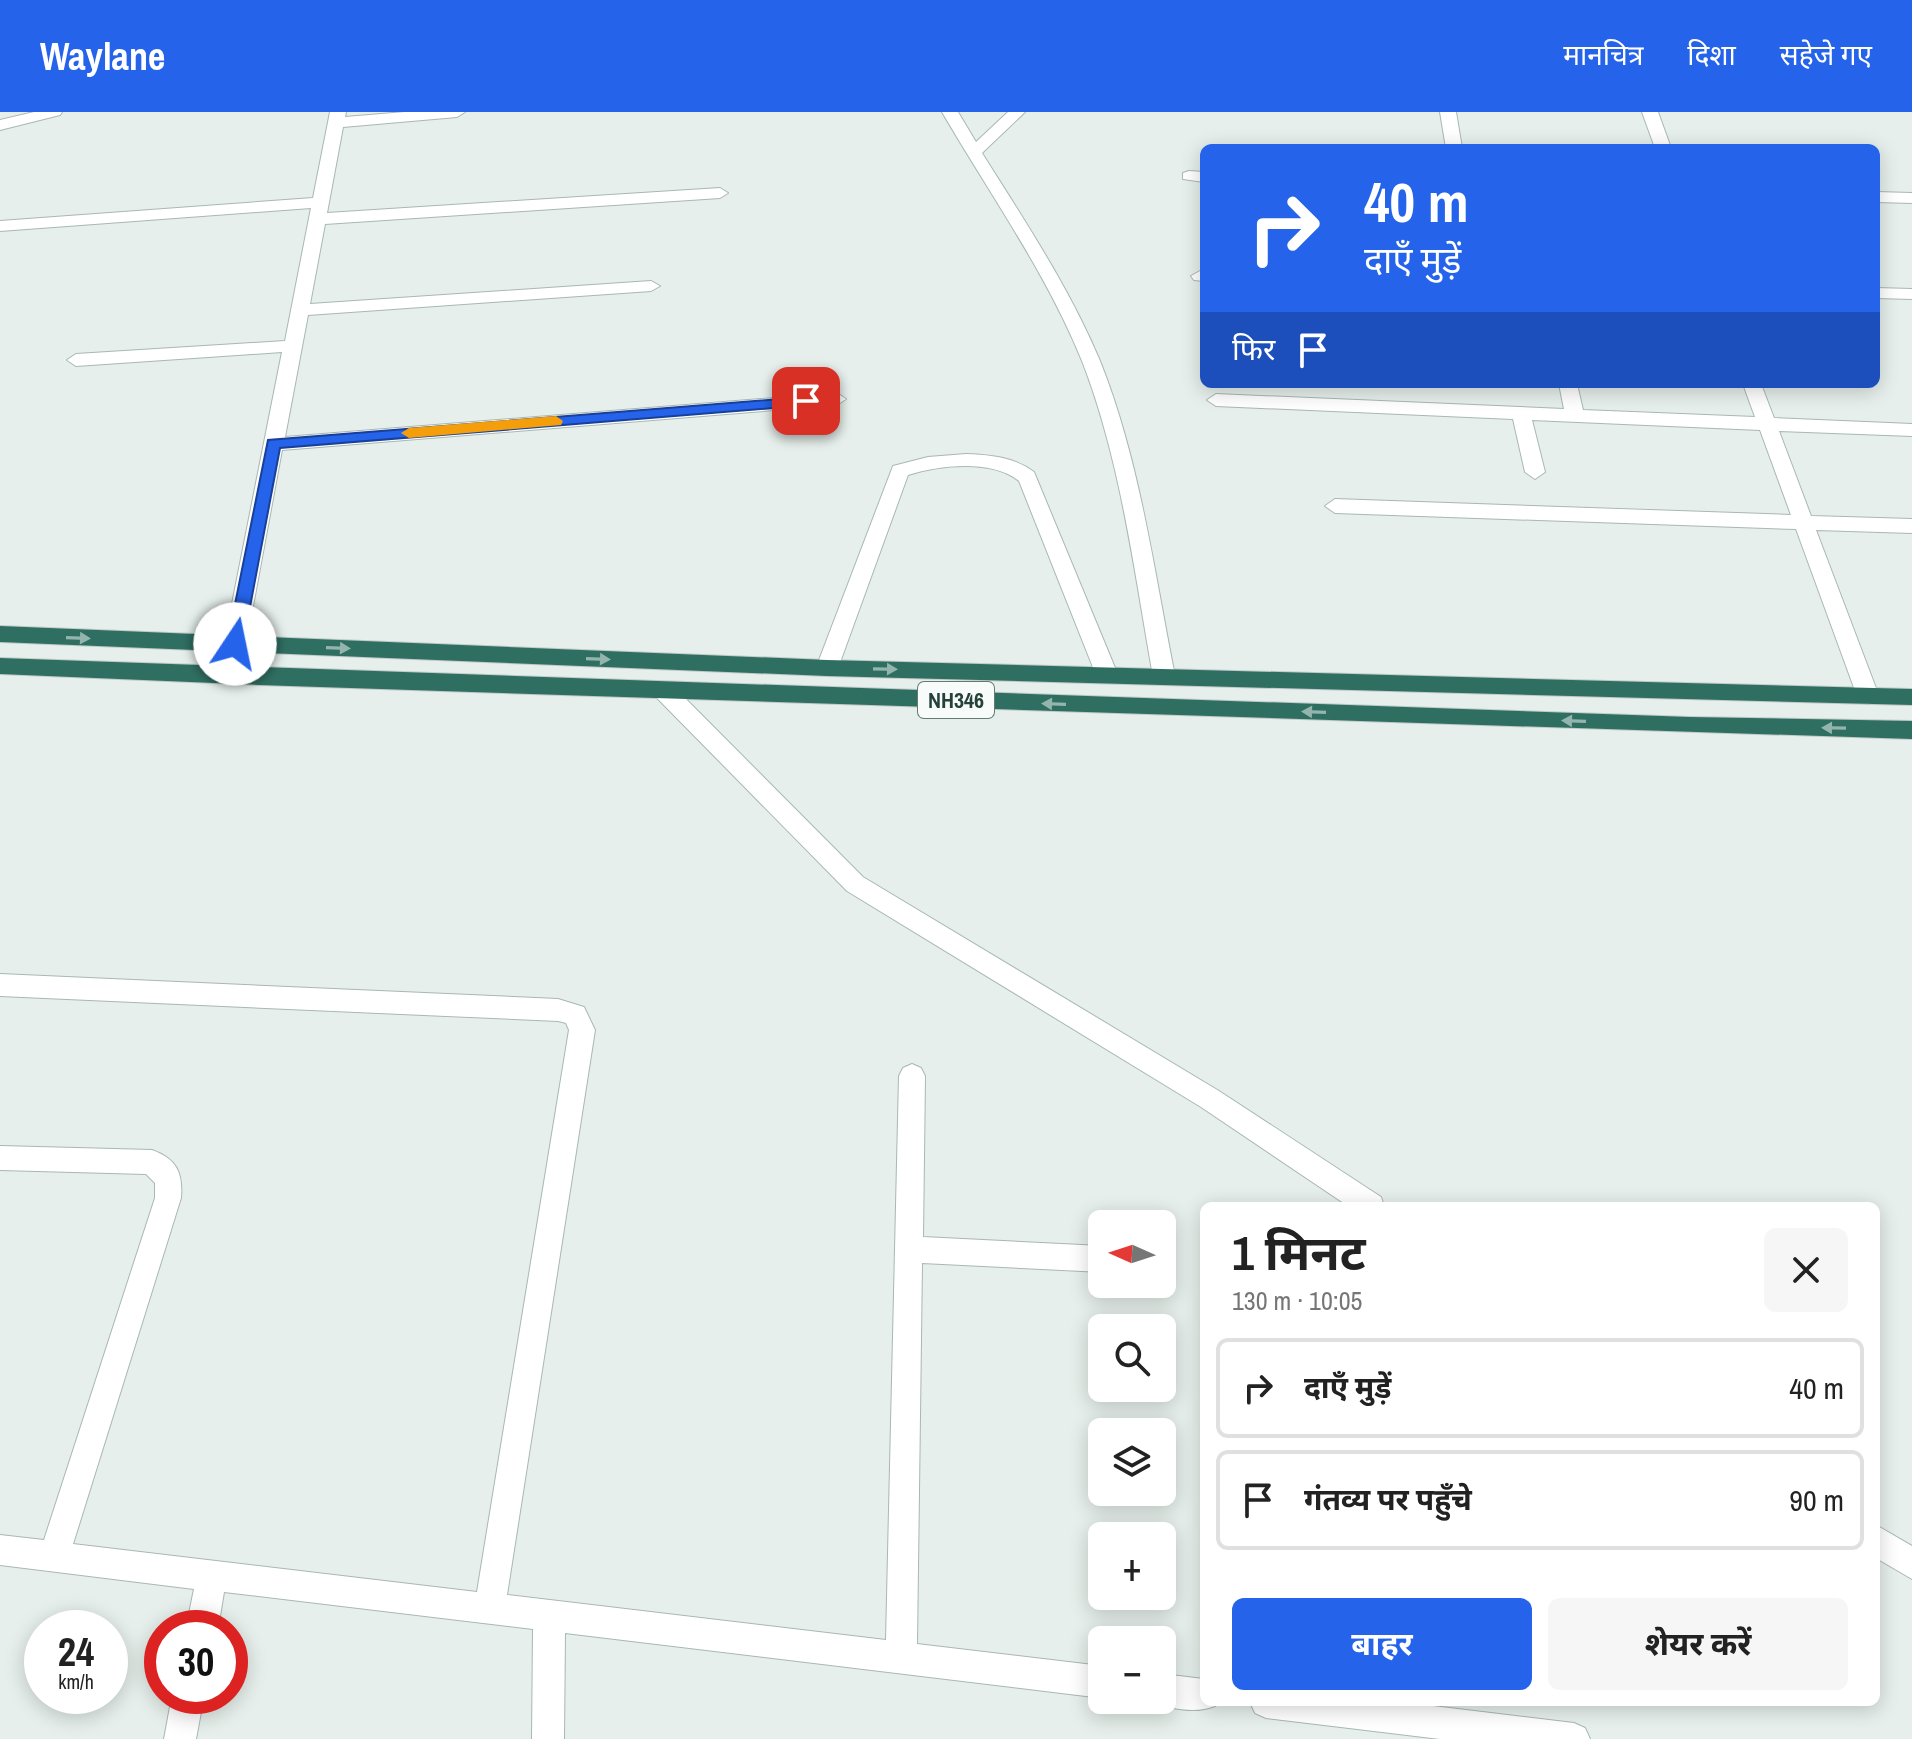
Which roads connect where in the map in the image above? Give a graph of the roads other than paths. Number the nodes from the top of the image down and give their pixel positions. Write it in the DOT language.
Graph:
graph roads {
  1 [pos="54,112"];
  2 [pos="457,112"];
  3 [pos="950,112"];
  4 [pos="1017,112"];
  5 [pos="1448,112"];
  6 [pos="1650,112"];
  7 [pos="337,117"];
  8 [pos="0,125"];
  9 [pos="1453,144"];
  10 [pos="1662,144"];
  11 [pos="973,153"];
  12 [pos="720,193"];
  13 [pos="1880,197"];
  14 [pos="1912,198"];
  15 [pos="319,211"];
  16 [pos="0,226"];
  17 [pos="651,286"];
  18 [pos="1880,293"];
  19 [pos="1912,294"];
  20 [pos="299,310"];
  21 [pos="292,346"];
  22 [pos="76,360"];
  23 [pos="1569,388"];
  24 [pos="1754,388"];
  25 [pos="837,399"];
  26 [pos="1216,400"];
  27 [pos="1521,414"];
  28 [pos="1575,417"];
  29 [pos="1768,426"];
  30 [pos="1912,430"];
  31 [pos="273,444"];
  32 [pos="1535,472"];
  33 [pos="1335,506"];
  34 [pos="1803,522"];
  35 [pos="1912,526"];
  36 [pos="0,634"];
  37 [pos="235,644"];
  38 [pos="0,666"];
  39 [pos="827,668"];
  40 [pos="1107,675"];
  41 [pos="1164,676"];
  42 [pos="663,690"];
  43 [pos="1868,696"];
  44 [pos="1912,697"];
  45 [pos="1912,730"];
  46 [pos="0,985"];
  47 [pos="912,1076"];
  48 [pos="0,1158"];
  49 [pos="1365,1202"];
  50 [pos="908,1249"];
  51 [pos="1088,1258"];
  52 [pos="1880,1543"];
  53 [pos="0,1550"];
  54 [pos="54,1557"];
  55 [pos="1912,1564"];
  56 [pos="212,1575"];
  57 [pos="490,1608"];
  58 [pos="205,1610"];
  59 [pos="549,1616"];
  60 [pos="901,1658"];
  61 [pos="1088,1680"];
  62 [pos="1176,1692"];
  63 [pos="1200,1695"];
  64 [pos="1299,1706"];
  65 [pos="185,1714"];
  66 [pos="180,1739"];
  67 [pos="548,1739"];
  68 [pos="1574,1739"];
  1 -- 8 [label="street"];
  2 -- 7 [label="street"];
  3 -- 11 [label="street"];
  4 -- 11 [label="street"];
  5 -- 9 [label="street"];
  6 -- 10 [label="street"];
  7 -- 15 [label="street"];
  11 -- 41 [label="street"];
  12 -- 15 [label="street"];
  13 -- 14 [label="street"];
  15 -- 16 [label="street"];
  15 -- 20 [label="street"];
  17 -- 20 [label="street"];
  18 -- 19 [label="street"];
  20 -- 21 [label="street"];
  21 -- 22 [label="street"];
  21 -- 31 [label="street"];
  23 -- 28 [label="street"];
  24 -- 29 [label="street"];
  25 -- 31 [label="street"];
  26 -- 27 [label="street"];
  27 -- 28 [label="street"];
  27 -- 32 [label="street"];
  28 -- 29 [label="street"];
  29 -- 30 [label="street"];
  29 -- 34 [label="street"];
  31 -- 37 [label="street"];
  33 -- 34 [label="street"];
  34 -- 35 [label="street"];
  34 -- 43 [label="street"];
  36 -- 37 [label="highway, NH346, one-way"];
  37 -- 39 [label="highway, NH346, one-way"];
  38 -- 42 [label="highway, NH346"];
  39 -- 40 [label="highway, NH346, one-way"];
  39 -- 40 [label="street"];
  40 -- 41 [label="highway, NH346"];
  41 -- 43 [label="highway, NH346"];
  45 -- 42 [label="highway, NH346, one-way"];
  42 -- 49 [label="street"];
  43 -- 44 [label="highway, NH346"];
  46 -- 57 [label="street"];
  47 -- 50 [label="street"];
  48 -- 54 [label="street"];
  50 -- 51 [label="street"];
  50 -- 60 [label="street"];
  52 -- 55 [label="street"];
  53 -- 54 [label="street"];
  54 -- 56 [label="street"];
  56 -- 57 [label="street"];
  56 -- 58 [label="street"];
  57 -- 59 [label="street"];
  59 -- 60 [label="street"];
  59 -- 67 [label="street"];
  60 -- 61 [label="street"];
  62 -- 63 [label="street"];
  64 -- 68 [label="street"];
  65 -- 66 [label="street"];
}
